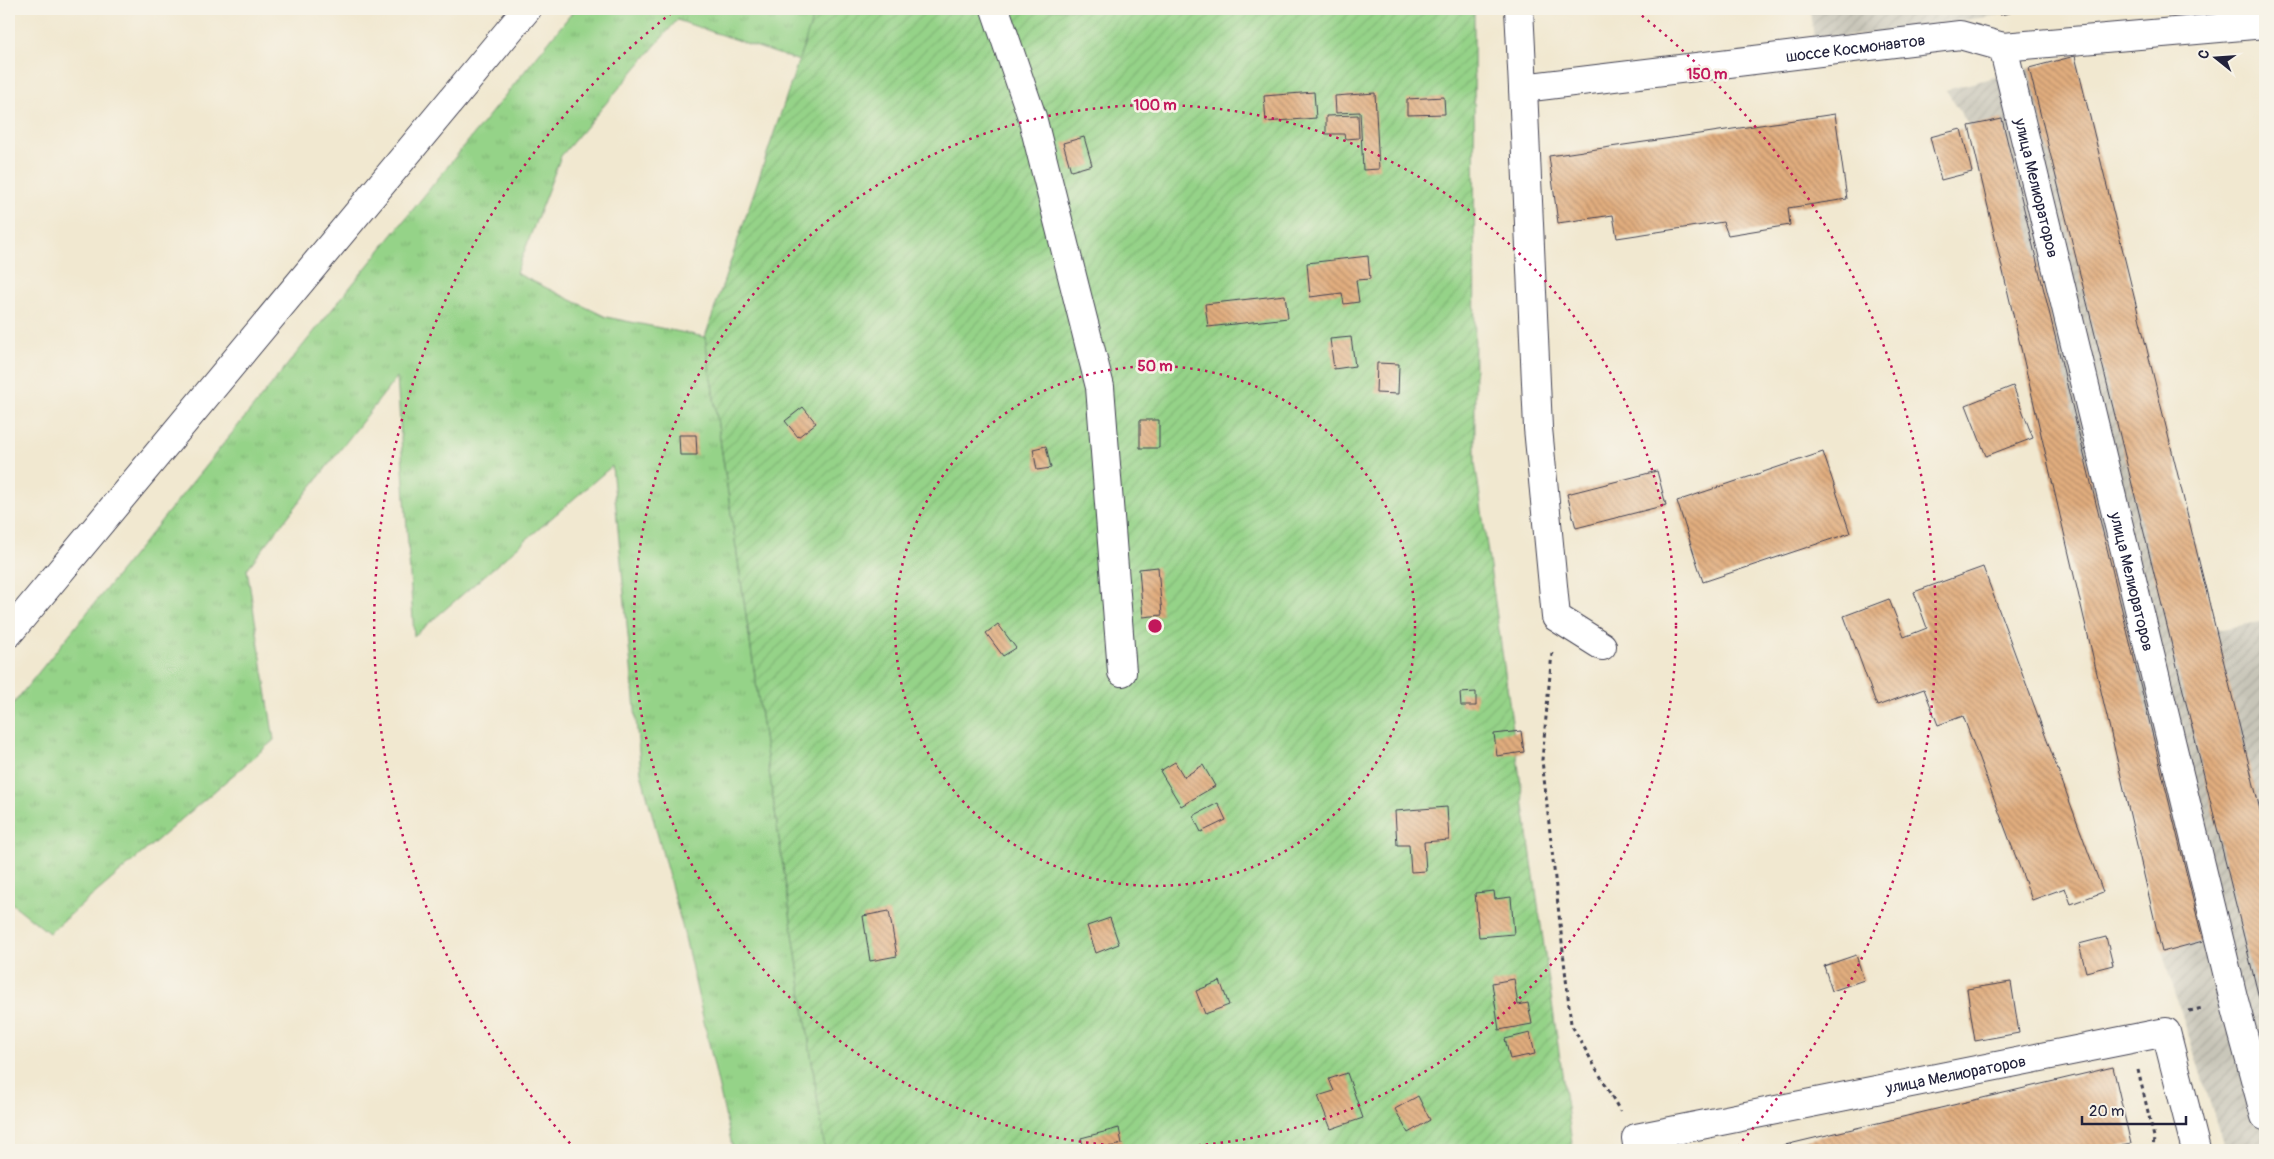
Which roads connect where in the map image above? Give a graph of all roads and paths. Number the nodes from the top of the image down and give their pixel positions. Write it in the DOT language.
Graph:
graph roads {
  1 [pos="527,9"];
  2 [pos="995,9"];
  3 [pos="1519,9"];
  4 [pos="2265,24"];
  5 [pos="2002,47"];
  6 [pos="1523,88"];
  7 [pos="1556,617"];
  8 [pos="9,633"];
  9 [pos="1602,646"];
  10 [pos="1122,672"];
  11 [pos="2233,997"];
  12 [pos="2166,1032"];
  13 [pos="2130,1039"];
  14 [pos="2265,1116"];
  15 [pos="1637,1144"];
  16 [pos="2153,1150"];
  17 [pos="2196,1150"];
  1 -- 8 [label="street"];
  2 -- 10 [label="street"];
  3 -- 6 [label="street"];
  4 -- 5 [label="street, шоссе Космонавтов"];
  5 -- 6 [label="street, шоссе Космонавтов"];
  5 -- 11 [label="street, улица Мелиораторов"];
  6 -- 7 [label="street"];
  7 -- 9 [label="street"];
  7 -- 15 [label="path"];
  11 -- 12 [label="path"];
  11 -- 14 [label="street, улица Мелиораторов"];
  12 -- 13 [label="street, улица Мелиораторов"];
  12 -- 17 [label="street"];
  13 -- 15 [label="street, улица Мелиораторов"];
  13 -- 16 [label="path"];
}
